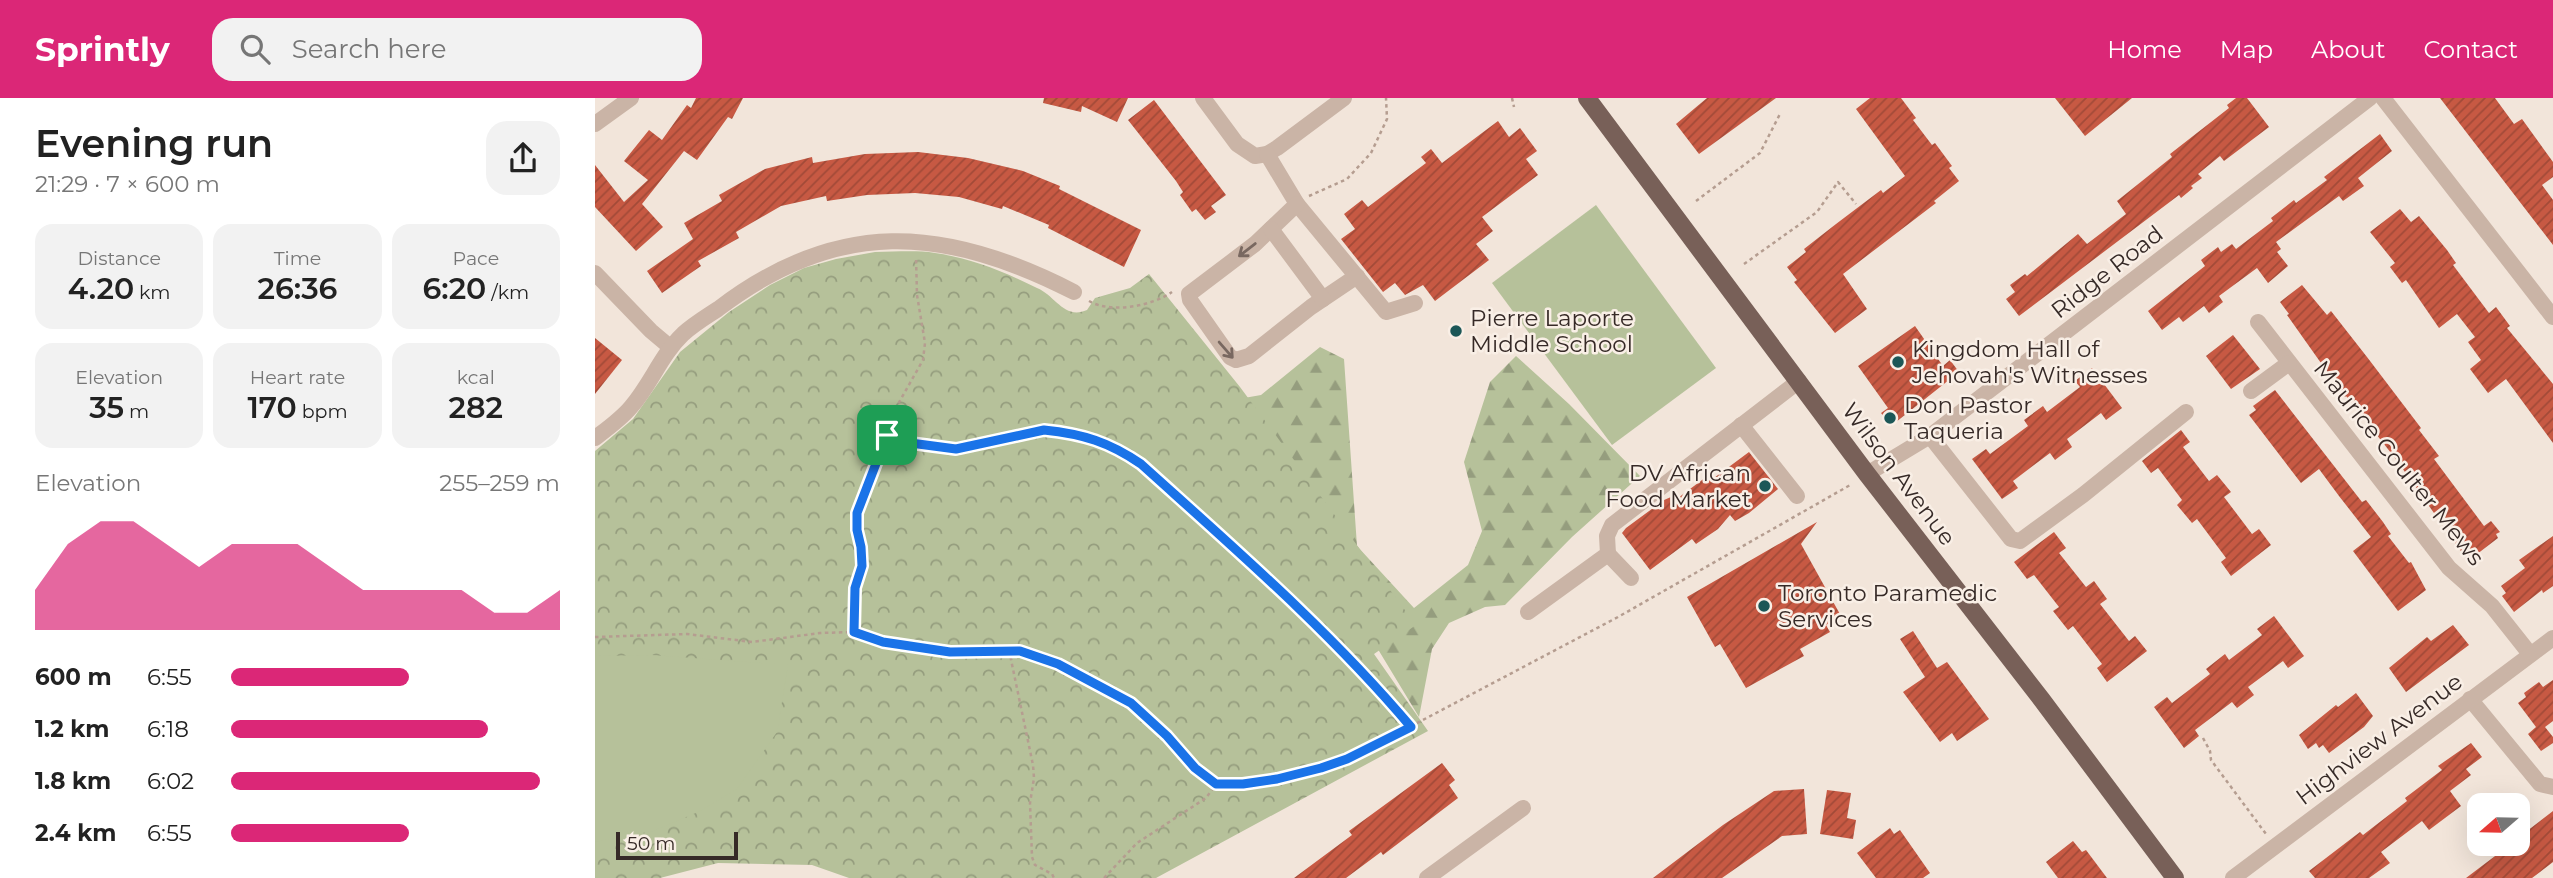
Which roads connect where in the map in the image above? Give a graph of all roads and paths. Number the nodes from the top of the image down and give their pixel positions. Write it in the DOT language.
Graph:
graph roads {
  1 [pos="631,98"];
  2 [pos="1203,98"];
  3 [pos="1344,98"];
  4 [pos="1386,98"];
  5 [pos="1512,98"];
  6 [pos="1587,98"];
  7 [pos="2370,98"];
  8 [pos="2383,98"];
  9 [pos="1514,107"];
  10 [pos="1780,114"];
  11 [pos="595,124"];
  12 [pos="1267,154"];
  13 [pos="1302,201"];
  14 [pos="1696,201"];
  15 [pos="1856,204"];
  16 [pos="1271,229"];
  17 [pos="915,240"];
  18 [pos="1744,264"];
  19 [pos="595,273"];
  20 [pos="1357,276"];
  21 [pos="1178,288"];
  22 [pos="1074,292"];
  23 [pos="1323,299"];
  24 [pos="1415,303"];
  25 [pos="2553,317"];
  26 [pos="2258,322"];
  27 [pos="670,348"];
  28 [pos="2290,363"];
  29 [pos="1799,381"];
  30 [pos="2251,391"];
  31 [pos="2186,412"];
  32 [pos="1741,425"];
  33 [pos="887,435"];
  34 [pos="1930,436"];
  35 [pos="595,438"];
  36 [pos="1867,474"];
  37 [pos="1797,496"];
  38 [pos="1608,554"];
  39 [pos="1631,579"];
  40 [pos="1528,612"];
  41 [pos="854,632"];
  42 [pos="595,637"];
  43 [pos="2553,638"];
  44 [pos="1009,650"];
  45 [pos="2530,654"];
  46 [pos="2470,699"];
  47 [pos="1411,727"];
  48 [pos="2203,738"];
  49 [pos="1216,784"];
  50 [pos="2553,787"];
  51 [pos="1523,808"];
  52 [pos="2276,846"];
  53 [pos="1054,878"];
  54 [pos="1104,878"];
  55 [pos="1427,878"];
  56 [pos="2175,878"];
  57 [pos="2233,878"];
  1 -- 11 [label="street"];
  2 -- 12 [label="street"];
  3 -- 12 [label="street"];
  4 -- 13 [label="path"];
  5 -- 9 [label="path"];
  6 -- 29 [label="main road, Wilson Avenue"];
  7 -- 34 [label="street, Ridge Road"];
  8 -- 25 [label="street"];
  10 -- 14 [label="path"];
  12 -- 13 [label="street"];
  13 -- 16 [label="street"];
  13 -- 20 [label="street"];
  15 -- 18 [label="path"];
  16 -- 23 [label="street"];
  16 -- 23 [label="street, one-way"];
  17 -- 22 [label="street"];
  17 -- 27 [label="street"];
  17 -- 33 [label="path"];
  19 -- 27 [label="street"];
  20 -- 23 [label="street"];
  20 -- 24 [label="street"];
  21 -- 22 [label="path"];
  26 -- 28 [label="street, Maurice Coulter Mews"];
  27 -- 35 [label="street"];
  28 -- 30 [label="street, Maurice Coulter Mews"];
  28 -- 45 [label="street, Maurice Coulter Mews"];
  29 -- 32 [label="street"];
  29 -- 36 [label="main road, Wilson Avenue"];
  31 -- 34 [label="street"];
  32 -- 37 [label="street"];
  32 -- 38 [label="street"];
  33 -- 41 [label="path"];
  33 -- 47 [label="path"];
  34 -- 36 [label="street, Ridge Road"];
  36 -- 47 [label="path"];
  36 -- 56 [label="main road, Wilson Avenue"];
  38 -- 39 [label="street"];
  38 -- 40 [label="street"];
  41 -- 42 [label="path"];
  41 -- 44 [label="path"];
  43 -- 45 [label="street, Highview Avenue"];
  44 -- 49 [label="path"];
  44 -- 53 [label="path"];
  45 -- 46 [label="street, Highview Avenue"];
  46 -- 50 [label="street"];
  46 -- 52 [label="street, Highview Avenue"];
  47 -- 49 [label="path"];
  48 -- 52 [label="path"];
  49 -- 54 [label="path"];
  51 -- 55 [label="street"];
  52 -- 57 [label="street, Highview Avenue"];
}
